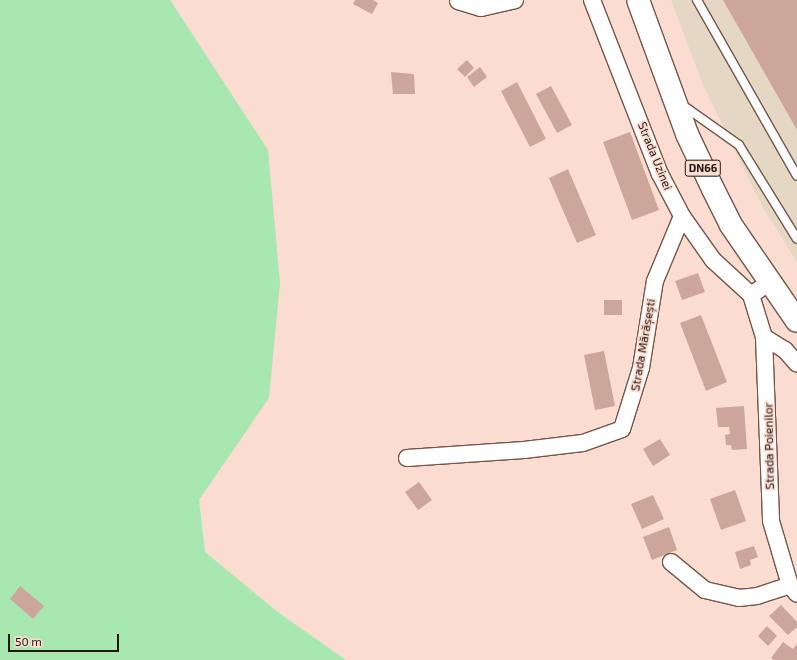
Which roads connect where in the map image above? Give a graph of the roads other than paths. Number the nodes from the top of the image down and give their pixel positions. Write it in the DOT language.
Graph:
graph roads {
  1 [pos="515,0"];
  2 [pos="592,0"];
  3 [pos="638,0"];
  4 [pos="697,0"];
  5 [pos="458,1"];
  6 [pos="672,97"];
  7 [pos="797,176"];
  8 [pos="682,216"];
  9 [pos="797,239"];
  10 [pos="760,289"];
  11 [pos="797,321"];
  12 [pos="764,337"];
  13 [pos="797,364"];
  14 [pos="408,458"];
  15 [pos="671,562"];
  16 [pos="794,589"];
  1 -- 5 [label="street"];
  2 -- 8 [label="street, Strada Uzinei"];
  3 -- 6 [label="main road, DN66"];
  4 -- 7 [label="lane"];
  6 -- 9 [label="lane"];
  6 -- 10 [label="main road, DN66"];
  8 -- 10 [label="street, Strada Uzinei"];
  8 -- 14 [label="street, Strada Mărășești"];
  10 -- 11 [label="main road, DN66"];
  10 -- 12 [label="street, Strada Poienilor"];
  12 -- 13 [label="street"];
  12 -- 16 [label="street, Strada Poienilor"];
  15 -- 16 [label="street"];
}
